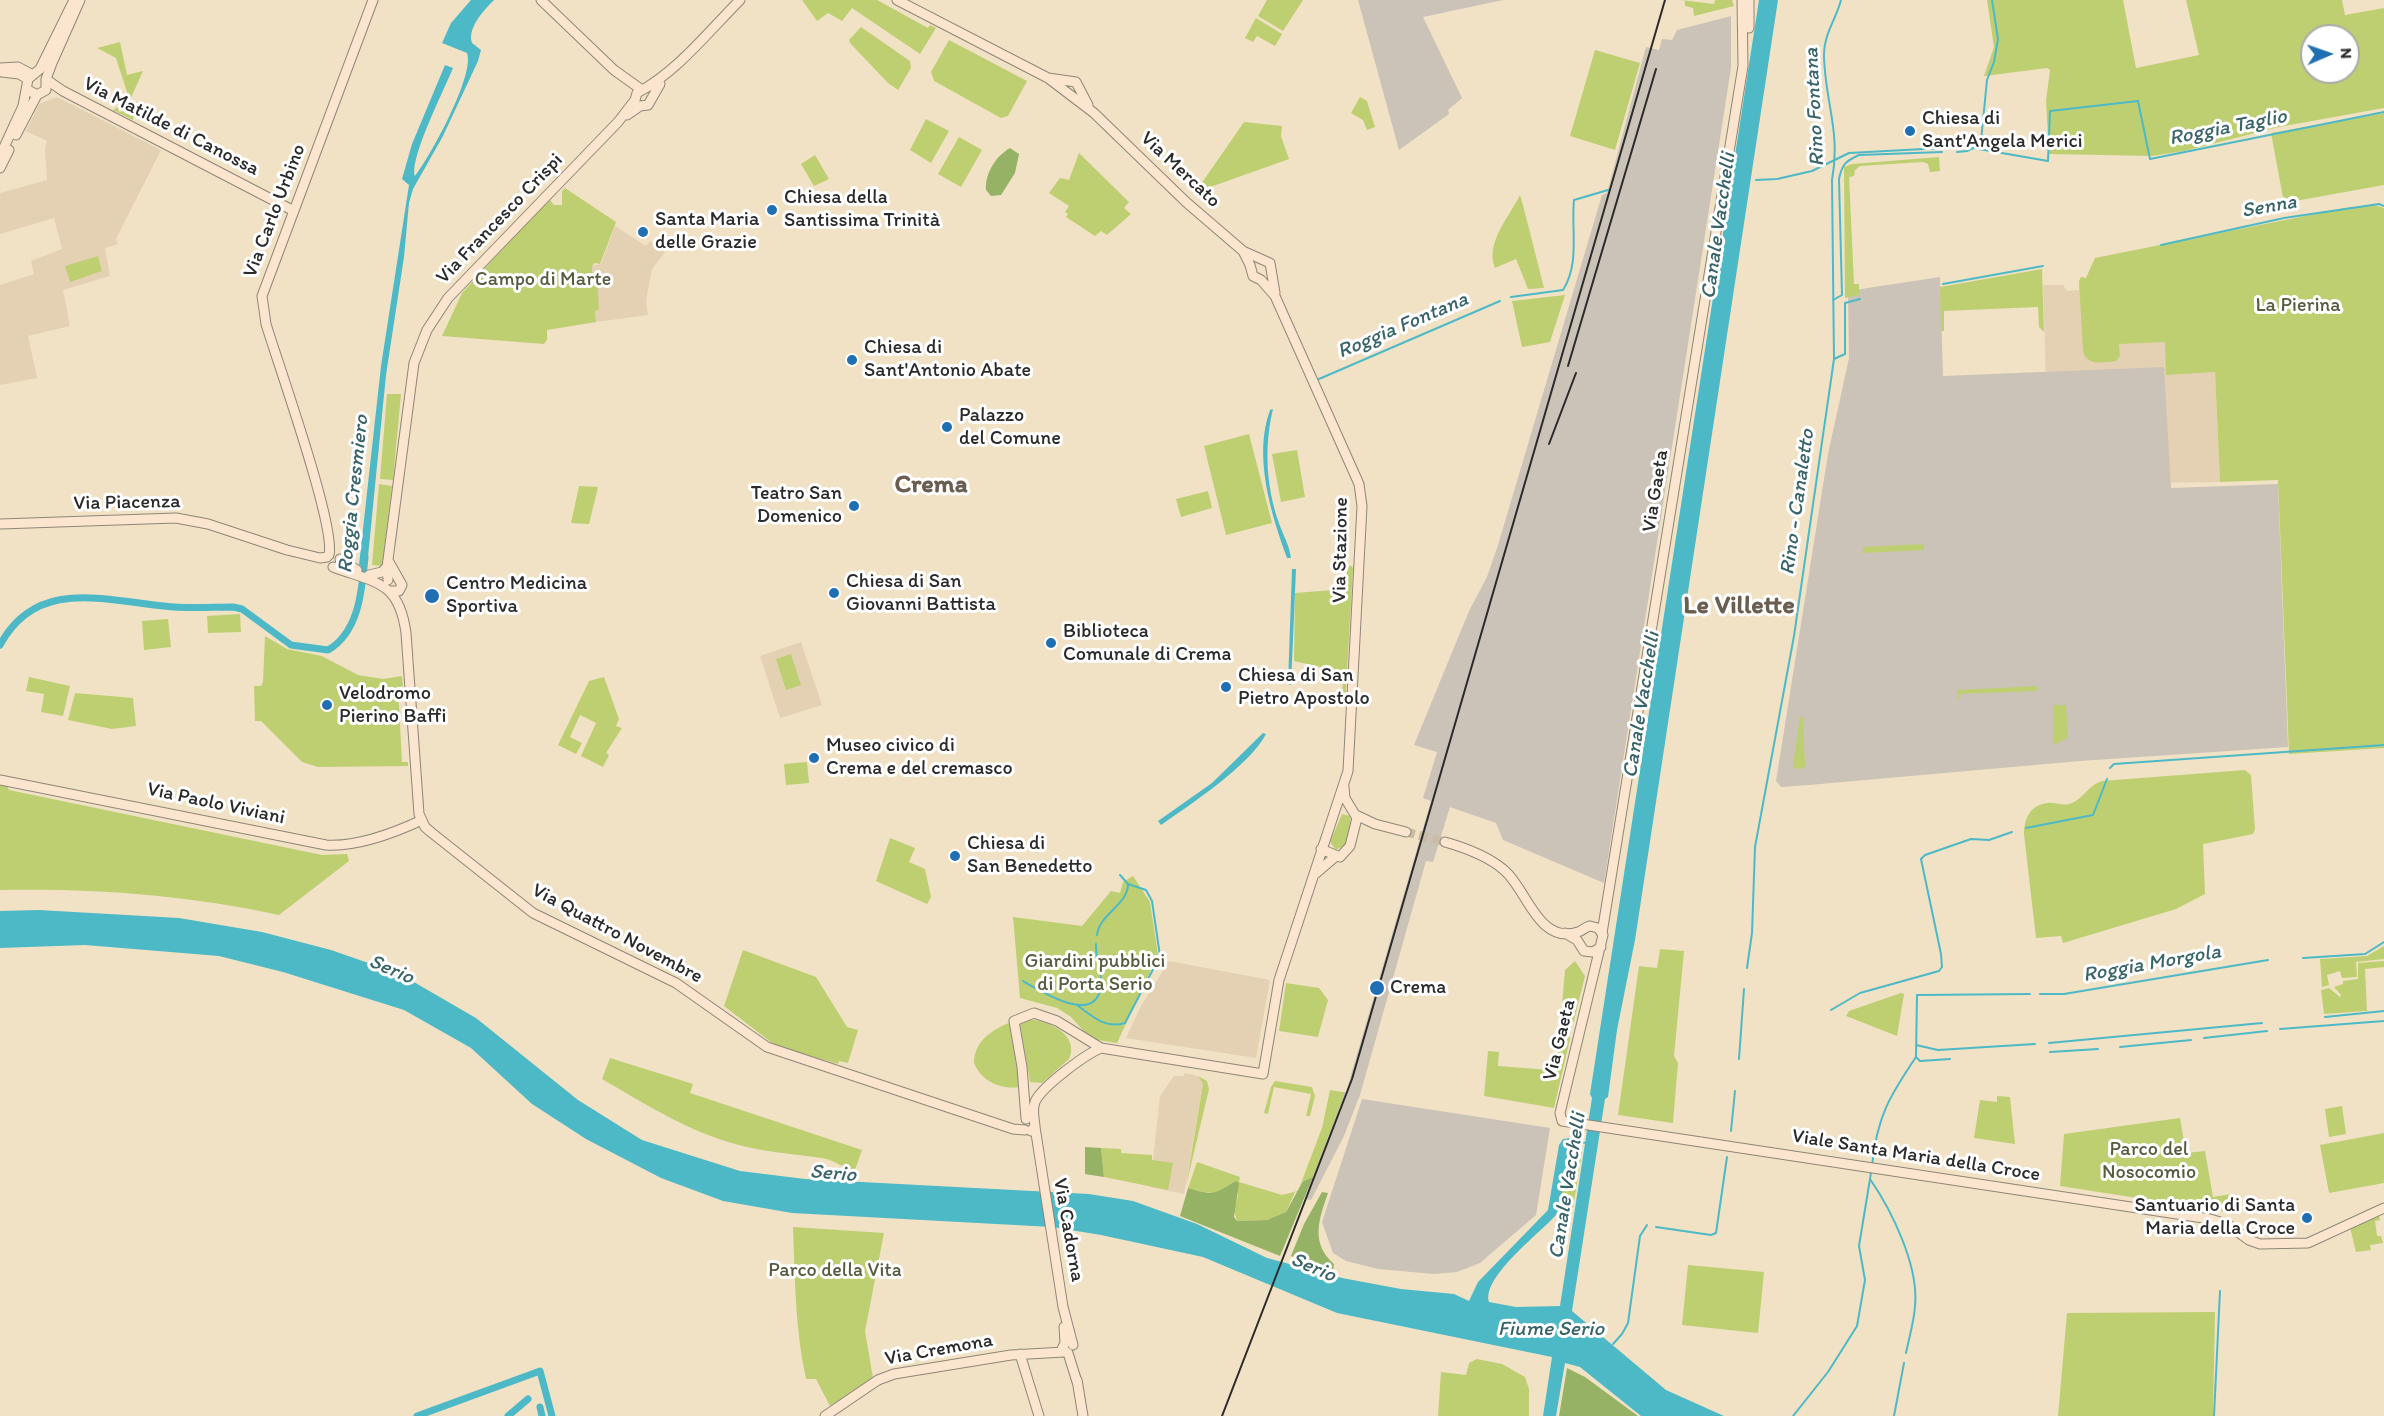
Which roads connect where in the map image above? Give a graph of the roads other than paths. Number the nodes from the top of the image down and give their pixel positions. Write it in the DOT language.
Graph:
graph roads {
  1 [pos="74,0"];
  2 [pos="81,0"];
  3 [pos="373,0"];
  4 [pos="541,0"];
  5 [pos="740,0"];
  6 [pos="897,0"];
  7 [pos="1748,1"];
  8 [pos="0,68"];
  9 [pos="614,70"];
  10 [pos="0,73"];
  11 [pos="31,80"];
  12 [pos="47,83"];
  13 [pos="646,93"];
  14 [pos="37,95"];
  15 [pos="637,101"];
  16 [pos="0,156"];
  17 [pos="0,168"];
  18 [pos="294,211"];
  19 [pos="1243,251"];
  20 [pos="1259,258"];
  21 [pos="1251,265"];
  22 [pos="1272,271"];
  23 [pos="1261,280"];
  24 [pos="1275,296"];
  25 [pos="0,524"];
  26 [pos="333,560"];
  27 [pos="388,564"];
  28 [pos="370,578"];
  29 [pos="392,584"];
  30 [pos="0,780"];
  31 [pos="1344,787"];
  32 [pos="1355,814"];
  33 [pos="1333,818"];
  34 [pos="422,820"];
  35 [pos="1375,824"];
  36 [pos="1356,828"];
  37 [pos="1406,832"];
  38 [pos="1445,842"];
  39 [pos="1328,852"];
  40 [pos="1313,876"];
  41 [pos="1602,928"];
  42 [pos="1578,936"];
  43 [pos="1601,947"];
  44 [pos="1589,952"];
  45 [pos="1596,968"];
  46 [pos="1101,1048"];
  47 [pos="1560,1120"];
  48 [pos="1028,1125"];
  49 [pos="2384,1208"];
  50 [pos="1068,1348"];
  51 [pos="1020,1354"];
  52 [pos="825,1416"];
  53 [pos="1039,1416"];
  54 [pos="1083,1416"];
  1 -- 11 [label="street"];
  2 -- 12 [label="street"];
  3 -- 18 [label="street, Via Carlo Urbino"];
  4 -- 9 [label="street"];
  5 -- 13 [label="street"];
  6 -- 19 [label="street, Via Mercato"];
  7 -- 41 [label="street, Via Gaeta"];
  8 -- 11 [label="street"];
  9 -- 13 [label="street"];
  9 -- 15 [label="street"];
  10 -- 11 [label="street"];
  11 -- 12 [label="street, Via Matilde di Canossa"];
  11 -- 14 [label="street"];
  11 -- 16 [label="street"];
  12 -- 14 [label="street"];
  12 -- 18 [label="street, Via Matilde di Canossa"];
  13 -- 15 [label="street"];
  13 -- 15 [label="street"];
  14 -- 17 [label="street"];
  15 -- 27 [label="street, Via Francesco Crispi"];
  18 -- 26 [label="street, Via Carlo Urbino"];
  19 -- 20 [label="street, Via Mercato"];
  19 -- 21 [label="street, Via Mercato"];
  20 -- 21 [label="street"];
  20 -- 22 [label="street"];
  21 -- 23 [label="street"];
  22 -- 23 [label="street"];
  22 -- 24 [label="street, Via Stazione"];
  23 -- 24 [label="street, Via Stazione"];
  24 -- 31 [label="street, Via Stazione"];
  25 -- 26 [label="street, Via Piacenza"];
  26 -- 28 [label="street"];
  27 -- 28 [label="street"];
  27 -- 29 [label="street"];
  28 -- 29 [label="street"];
  29 -- 34 [label="street"];
  30 -- 34 [label="street, Via Paolo Viviani"];
  31 -- 32 [label="street"];
  31 -- 33 [label="street, Via Stazione"];
  32 -- 33 [label="street"];
  32 -- 35 [label="street"];
  32 -- 36 [label="street"];
  33 -- 39 [label="street, Via Stazione"];
  34 -- 48 [label="street, Via Quattro Novembre"];
  35 -- 36 [label="street"];
  35 -- 37 [label="street"];
  36 -- 39 [label="street"];
  38 -- 42 [label="street"];
  39 -- 40 [label="street"];
  39 -- 40 [label="street, Via Stazione"];
  40 -- 46 [label="street, Via Stazione"];
  41 -- 42 [label="street"];
  41 -- 43 [label="street"];
  42 -- 44 [label="street"];
  43 -- 44 [label="street"];
  43 -- 45 [label="street, Via Gaeta"];
  44 -- 45 [label="street"];
  45 -- 47 [label="street, Via Gaeta"];
  46 -- 48 [label="street"];
  46 -- 48 [label="street, Via Cadorna"];
  47 -- 49 [label="street, Viale Santa Maria della Croce"];
  48 -- 50 [label="street, Via Cadorna"];
  50 -- 51 [label="street, Via Cremona"];
  50 -- 54 [label="street, Via Cadorna"];
  51 -- 52 [label="street, Via Cremona"];
  51 -- 53 [label="street"];
}
